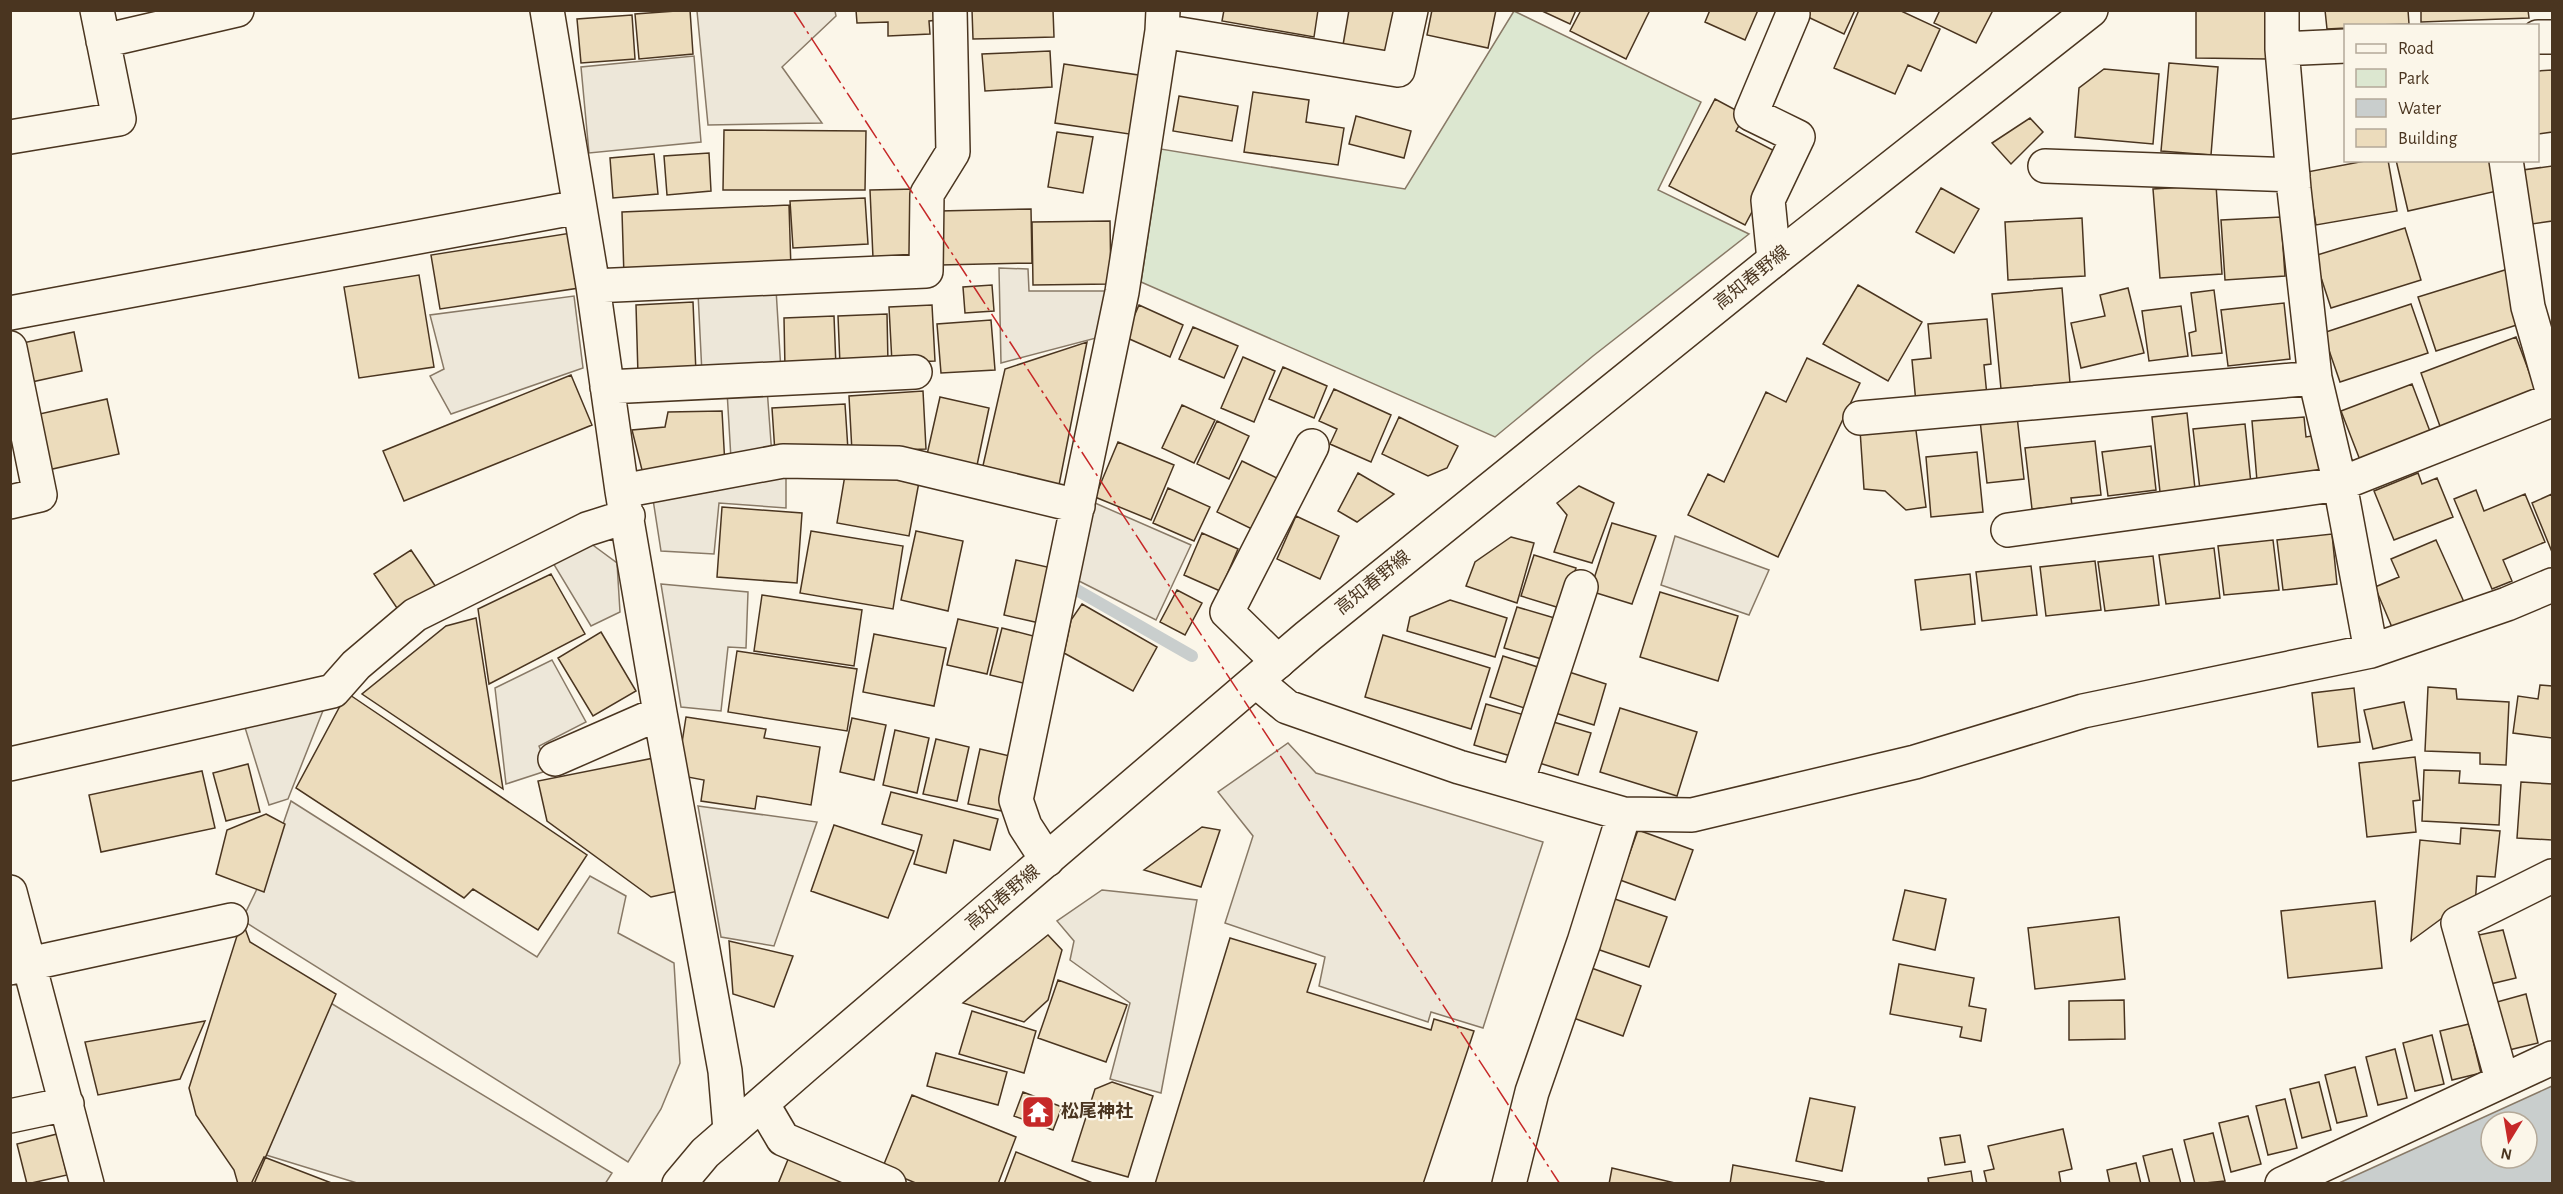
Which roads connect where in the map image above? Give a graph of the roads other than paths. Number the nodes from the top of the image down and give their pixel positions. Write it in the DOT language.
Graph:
graph roads {
  1 [pos="237,10"];
  2 [pos="547,10"];
  3 [pos="950,10"];
  4 [pos="1411,10"];
  5 [pos="2091,10"];
  6 [pos="2282,10"];
  7 [pos="1793,14"];
  8 [pos="1163,21"];
  9 [pos="100,26"];
  10 [pos="2344,46"];
  11 [pos="2282,49"];
  12 [pos="10,137"];
  13 [pos="2506,162"];
  14 [pos="2045,166"];
  15 [pos="2292,175"];
  16 [pos="579,207"];
  17 [pos="1774,260"];
  18 [pos="593,286"];
  19 [pos="10,313"];
  20 [pos="10,348"];
  21 [pos="915,372"];
  22 [pos="2315,378"];
  23 [pos="607,387"];
  24 [pos="2553,390"];
  25 [pos="2553,400"];
  26 [pos="1860,418"];
  27 [pos="1312,446"];
  28 [pos="2340,484"];
  29 [pos="10,502"];
  30 [pos="625,504"];
  31 [pos="1078,506"];
  32 [pos="2008,530"];
  33 [pos="2553,585"];
  34 [pos="1581,587"];
  35 [pos="2371,651"];
  36 [pos="1267,672"];
  37 [pos="660,713"];
  38 [pos="555,759"];
  39 [pos="10,764"];
  40 [pos="1517,783"];
  41 [pos="1622,820"];
  42 [pos="1047,860"];
  43 [pos="2553,876"];
  44 [pos="10,892"];
  45 [pos="231,920"];
  46 [pos="20,966"];
  47 [pos="2553,1058"];
  48 [pos="2502,1080"];
  49 [pos="67,1104"];
  50 [pos="763,1105"];
  51 [pos="10,1116"];
  52 [pos="730,1130"];
  53 [pos="682,1183"];
  54 [pos="87,1184"];
  55 [pos="889,1184"];
  56 [pos="1509,1184"];
  57 [pos="2282,1184"];
  1 -- 9 [label="street"];
  2 -- 16 [label="street"];
  3 -- 18 [label="street"];
  4 -- 8 [label="street"];
  5 -- 17 [label="street, 高知春野線"];
  6 -- 11 [label="street"];
  7 -- 17 [label="street"];
  8 -- 31 [label="street"];
  9 -- 12 [label="street"];
  10 -- 11 [label="street"];
  11 -- 15 [label="street"];
  13 -- 24 [label="street"];
  14 -- 15 [label="street"];
  15 -- 22 [label="street"];
  16 -- 18 [label="street"];
  16 -- 19 [label="street"];
  17 -- 36 [label="street, 高知春野線"];
  18 -- 23 [label="street"];
  20 -- 29 [label="street"];
  21 -- 23 [label="street"];
  22 -- 26 [label="street"];
  22 -- 28 [label="street"];
  23 -- 30 [label="street"];
  25 -- 28 [label="street"];
  27 -- 36 [label="street"];
  28 -- 32 [label="street"];
  28 -- 35 [label="street"];
  30 -- 31 [label="street"];
  30 -- 37 [label="street"];
  30 -- 39 [label="street"];
  31 -- 42 [label="street"];
  33 -- 35 [label="street"];
  34 -- 40 [label="street"];
  35 -- 41 [label="street"];
  36 -- 40 [label="street"];
  36 -- 42 [label="street, 高知春野線"];
  37 -- 38 [label="street"];
  37 -- 52 [label="street"];
  40 -- 41 [label="street"];
  41 -- 56 [label="street"];
  42 -- 50 [label="street, 高知春野線"];
  43 -- 48 [label="street"];
  44 -- 46 [label="street"];
  45 -- 46 [label="street"];
  46 -- 49 [label="street"];
  47 -- 48 [label="street"];
  48 -- 57 [label="street"];
  49 -- 51 [label="street"];
  49 -- 54 [label="street"];
  50 -- 52 [label="street, 高知春野線"];
  50 -- 55 [label="street"];
  52 -- 53 [label="street, 高知春野線"];
}
